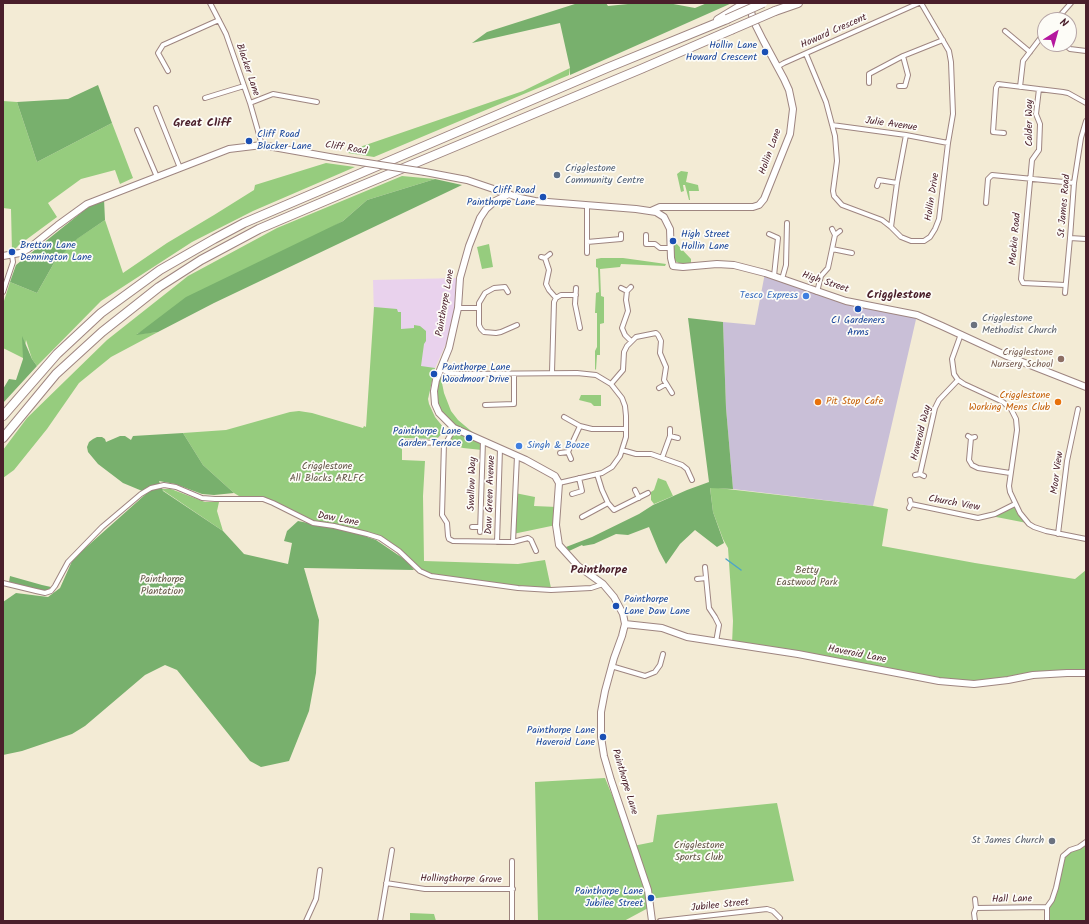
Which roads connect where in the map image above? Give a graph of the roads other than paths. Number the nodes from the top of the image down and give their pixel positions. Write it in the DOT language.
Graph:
graph roads {
  1 [pos="210,3"];
  2 [pos="747,3"];
  3 [pos="763,3"];
  4 [pos="792,3"];
  5 [pos="798,3"];
  6 [pos="920,3"];
  7 [pos="775,11"];
  8 [pos="726,17"];
  9 [pos="219,20"];
  10 [pos="1005,31"];
  11 [pos="943,40"];
  12 [pos="1037,43"];
  13 [pos="1030,52"];
  14 [pos="806,54"];
  15 [pos="903,56"];
  16 [pos="777,67"];
  17 [pos="168,72"];
  18 [pos="869,83"];
  19 [pos="244,86"];
  20 [pos="899,86"];
  21 [pos="1020,87"];
  22 [pos="1039,89"];
  23 [pos="205,98"];
  24 [pos="317,102"];
  25 [pos="250,103"];
  26 [pos="1086,103"];
  27 [pos="156,108"];
  28 [pos="1086,121"];
  29 [pos="832,125"];
  30 [pos="137,130"];
  31 [pos="1004,133"];
  32 [pos="906,135"];
  33 [pos="948,143"];
  34 [pos="262,145"];
  35 [pos="180,168"];
  36 [pos="157,177"];
  37 [pos="1030,179"];
  38 [pos="897,183"];
  39 [pos="1074,183"];
  40 [pos="877,186"];
  41 [pos="509,194"];
  42 [pos="986,203"];
  43 [pos="587,206"];
  44 [pos="651,211"];
  45 [pos="787,223"];
  46 [pos="891,227"];
  47 [pos="832,229"];
  48 [pos="840,231"];
  49 [pos="621,234"];
  50 [pos="769,234"];
  51 [pos="646,235"];
  52 [pos="835,235"];
  53 [pos="1070,238"];
  54 [pos="1086,239"];
  55 [pos="587,242"];
  56 [pos="646,244"];
  57 [pos="641,248"];
  58 [pos="670,248"];
  59 [pos="832,249"];
  60 [pos="852,253"];
  61 [pos="550,254"];
  62 [pos="588,254"];
  63 [pos="12,255"];
  64 [pos="3,256"];
  65 [pos="774,276"];
  66 [pos="782,279"];
  67 [pos="1065,285"];
  68 [pos="631,287"];
  69 [pos="576,288"];
  70 [pos="621,288"];
  71 [pos="627,291"];
  72 [pos="3,292"];
  73 [pos="508,292"];
  74 [pos="817,292"];
  75 [pos="1065,293"];
  76 [pos="576,295"];
  77 [pos="556,298"];
  78 [pos="458,308"];
  79 [pos="478,308"];
  80 [pos="517,324"];
  81 [pos="509,328"];
  82 [pos="580,328"];
  83 [pos="512,334"];
  84 [pos="961,334"];
  85 [pos="631,341"];
  86 [pos="440,368"];
  87 [pos="552,372"];
  88 [pos="514,374"];
  89 [pos="958,380"];
  90 [pos="611,384"];
  91 [pos="666,384"];
  92 [pos="1086,387"];
  93 [pos="659,388"];
  94 [pos="672,393"];
  95 [pos="485,404"];
  96 [pos="1078,409"];
  97 [pos="3,416"];
  98 [pos="564,417"];
  99 [pos="580,426"];
  100 [pos="454,428"];
  101 [pos="626,429"];
  102 [pos="670,429"];
  103 [pos="670,436"];
  104 [pos="971,437"];
  105 [pos="3,438"];
  106 [pos="678,438"];
  107 [pos="483,441"];
  108 [pos="402,442"];
  109 [pos="444,443"];
  110 [pos="500,448"];
  111 [pos="622,450"];
  112 [pos="568,452"];
  113 [pos="560,453"];
  114 [pos="517,456"];
  115 [pos="662,458"];
  116 [pos="571,459"];
  117 [pos="1010,473"];
  118 [pos="598,474"];
  119 [pos="924,476"];
  120 [pos="579,478"];
  121 [pos="692,480"];
  122 [pos="558,482"];
  123 [pos="635,490"];
  124 [pos="648,493"];
  125 [pos="572,494"];
  126 [pos="639,498"];
  127 [pos="608,503"];
  128 [pos="910,504"];
  129 [pos="1016,504"];
  130 [pos="585,510"];
  131 [pos="588,514"];
  132 [pos="582,518"];
  133 [pos="472,527"];
  134 [pos="1058,534"];
  135 [pos="1086,539"];
  136 [pos="497,542"];
  137 [pos="513,542"];
  138 [pos="536,551"];
  139 [pos="705,567"];
  140 [pos="706,578"];
  141 [pos="697,579"];
  142 [pos="3,583"];
  143 [pos="603,584"];
  144 [pos="625,624"];
  145 [pos="716,642"];
  146 [pos="664,654"];
  147 [pos="611,666"];
  148 [pos="1086,673"];
  149 [pos="1086,842"];
  150 [pos="392,850"];
  151 [pos="512,861"];
  152 [pos="320,870"];
  153 [pos="386,883"];
  154 [pos="513,889"];
  155 [pos="975,899"];
  156 [pos="1047,907"];
  157 [pos="976,908"];
  158 [pos="718,915"];
  159 [pos="780,918"];
  160 [pos="306,921"];
  161 [pos="380,921"];
  162 [pos="512,921"];
  163 [pos="652,921"];
  164 [pos="660,921"];
  165 [pos="718,921"];
  166 [pos="975,921"];
  167 [pos="1047,921"];
  1 -- 9 [label="street, Blacker Lane"];
  2 -- 8 [label="highway"];
  2 -- 16 [label="street, Hollin Lane"];
  3 -- 8 [label="highway, bridge"];
  4 -- 7 [label="highway"];
  5 -- 7 [label="highway"];
  6 -- 11 [label="street, Hollin Drive"];
  6 -- 14 [label="street, Howard Crescent"];
  7 -- 105 [label="highway, bridge"];
  8 -- 97 [label="highway"];
  9 -- 17 [label="street"];
  9 -- 19 [label="street, Blacker Lane"];
  10 -- 13 [label="street"];
  11 -- 15 [label="street"];
  11 -- 33 [label="street, Hollin Drive"];
  12 -- 13 [label="street"];
  13 -- 21 [label="street"];
  14 -- 16 [label="street, Howard Crescent"];
  14 -- 29 [label="street, Hollin Drive"];
  15 -- 18 [label="street"];
  15 -- 20 [label="street"];
  16 -- 44 [label="street, Hollin Lane"];
  19 -- 23 [label="street"];
  19 -- 25 [label="street, Blacker Lane"];
  21 -- 22 [label="street"];
  21 -- 31 [label="street"];
  22 -- 26 [label="street"];
  22 -- 37 [label="street, Calder Way"];
  24 -- 25 [label="street"];
  25 -- 34 [label="street, Blacker Lane"];
  27 -- 35 [label="street"];
  28 -- 39 [label="street, St James Road"];
  29 -- 32 [label="street, Julie Avenue"];
  29 -- 46 [label="street, Hollin Drive"];
  30 -- 36 [label="street"];
  32 -- 33 [label="street, Julie Avenue"];
  32 -- 38 [label="street"];
  33 -- 46 [label="street, Hollin Drive"];
  34 -- 35 [label="street, Cliff Road"];
  34 -- 41 [label="street, Cliff Road, bridge"];
  35 -- 36 [label="street, Cliff Road"];
  36 -- 63 [label="street, Cliff Road"];
  37 -- 39 [label="street"];
  37 -- 42 [label="street"];
  37 -- 67 [label="street, Mackie Road"];
  38 -- 40 [label="street"];
  38 -- 46 [label="street"];
  39 -- 53 [label="street, St James Road"];
  41 -- 43 [label="street, Cliff Road"];
  41 -- 78 [label="street, Painthorpe Lane"];
  43 -- 44 [label="street, Cliff Road"];
  43 -- 55 [label="street"];
  44 -- 58 [label="street, High Street"];
  45 -- 66 [label="street"];
  47 -- 52 [label="street"];
  48 -- 52 [label="street"];
  49 -- 55 [label="street"];
  50 -- 65 [label="street"];
  51 -- 56 [label="street"];
  52 -- 59 [label="street"];
  53 -- 54 [label="street"];
  53 -- 67 [label="street, St James Road"];
  55 -- 62 [label="street"];
  56 -- 57 [label="street"];
  56 -- 58 [label="street"];
  58 -- 65 [label="street, High Street"];
  59 -- 60 [label="street"];
  59 -- 74 [label="street"];
  61 -- 77 [label="street"];
  63 -- 64 [label="street, Cliff Road"];
  63 -- 72 [label="street"];
  65 -- 66 [label="street, High Street"];
  66 -- 74 [label="street, High Street"];
  67 -- 75 [label="street, St James Road"];
  68 -- 71 [label="street"];
  69 -- 76 [label="street"];
  70 -- 71 [label="street"];
  71 -- 85 [label="street"];
  73 -- 79 [label="street"];
  74 -- 84 [label="street, High Street"];
  76 -- 77 [label="street"];
  76 -- 82 [label="street"];
  77 -- 87 [label="street"];
  78 -- 79 [label="street"];
  78 -- 86 [label="street, Painthorpe Lane"];
  79 -- 81 [label="street"];
  80 -- 81 [label="street"];
  81 -- 83 [label="street"];
  84 -- 89 [label="street"];
  84 -- 92 [label="street, High Street"];
  85 -- 90 [label="street"];
  85 -- 91 [label="street"];
  86 -- 88 [label="street"];
  86 -- 100 [label="street, Painthorpe Lane"];
  87 -- 88 [label="street"];
  87 -- 90 [label="street"];
  88 -- 95 [label="street"];
  89 -- 117 [label="street"];
  89 -- 119 [label="street, Haveroid Way"];
  90 -- 101 [label="street"];
  91 -- 93 [label="street"];
  91 -- 94 [label="street"];
  96 -- 134 [label="street, Moor View"];
  98 -- 99 [label="street"];
  99 -- 101 [label="street"];
  99 -- 112 [label="street"];
  100 -- 107 [label="street, Painthorpe Lane"];
  100 -- 109 [label="street"];
  101 -- 111 [label="street"];
  102 -- 103 [label="street"];
  103 -- 106 [label="street"];
  103 -- 115 [label="street"];
  104 -- 117 [label="street"];
  107 -- 110 [label="street, Painthorpe Lane"];
  107 -- 133 [label="street, Swallow Way"];
  108 -- 109 [label="street"];
  109 -- 136 [label="street"];
  110 -- 114 [label="street, Painthorpe Lane"];
  110 -- 136 [label="street, Daw Green Avenue"];
  111 -- 115 [label="street"];
  111 -- 118 [label="street"];
  112 -- 113 [label="street"];
  112 -- 116 [label="street"];
  114 -- 122 [label="street, Painthorpe Lane"];
  114 -- 137 [label="street"];
  115 -- 121 [label="street"];
  117 -- 129 [label="street"];
  118 -- 120 [label="street"];
  118 -- 127 [label="street"];
  120 -- 122 [label="street"];
  120 -- 125 [label="street"];
  122 -- 143 [label="street"];
  123 -- 126 [label="street"];
  124 -- 126 [label="street"];
  126 -- 127 [label="street"];
  127 -- 131 [label="street"];
  128 -- 129 [label="street, Church View"];
  129 -- 134 [label="street"];
  130 -- 131 [label="street"];
  131 -- 132 [label="street"];
  134 -- 135 [label="street"];
  136 -- 137 [label="street"];
  137 -- 138 [label="street"];
  139 -- 140 [label="street"];
  140 -- 141 [label="street"];
  140 -- 145 [label="street"];
  142 -- 143 [label="street, Daw Lane"];
  143 -- 144 [label="street"];
  144 -- 145 [label="street, Haveroid Lane"];
  144 -- 147 [label="street, Painthorpe Lane"];
  145 -- 148 [label="street, Haveroid Lane"];
  146 -- 147 [label="street"];
  147 -- 163 [label="street, Painthorpe Lane"];
  149 -- 156 [label="street"];
  150 -- 153 [label="street"];
  151 -- 154 [label="street"];
  152 -- 160 [label="street"];
  153 -- 154 [label="street, Hollingthorpe Grove"];
  153 -- 161 [label="street"];
  154 -- 162 [label="street"];
  155 -- 157 [label="street"];
  156 -- 157 [label="street, Hall Lane"];
  156 -- 167 [label="street"];
  157 -- 166 [label="street"];
  158 -- 159 [label="street, Jubilee Street"];
  158 -- 164 [label="street, Jubilee Street"];
  158 -- 165 [label="street"];
}
